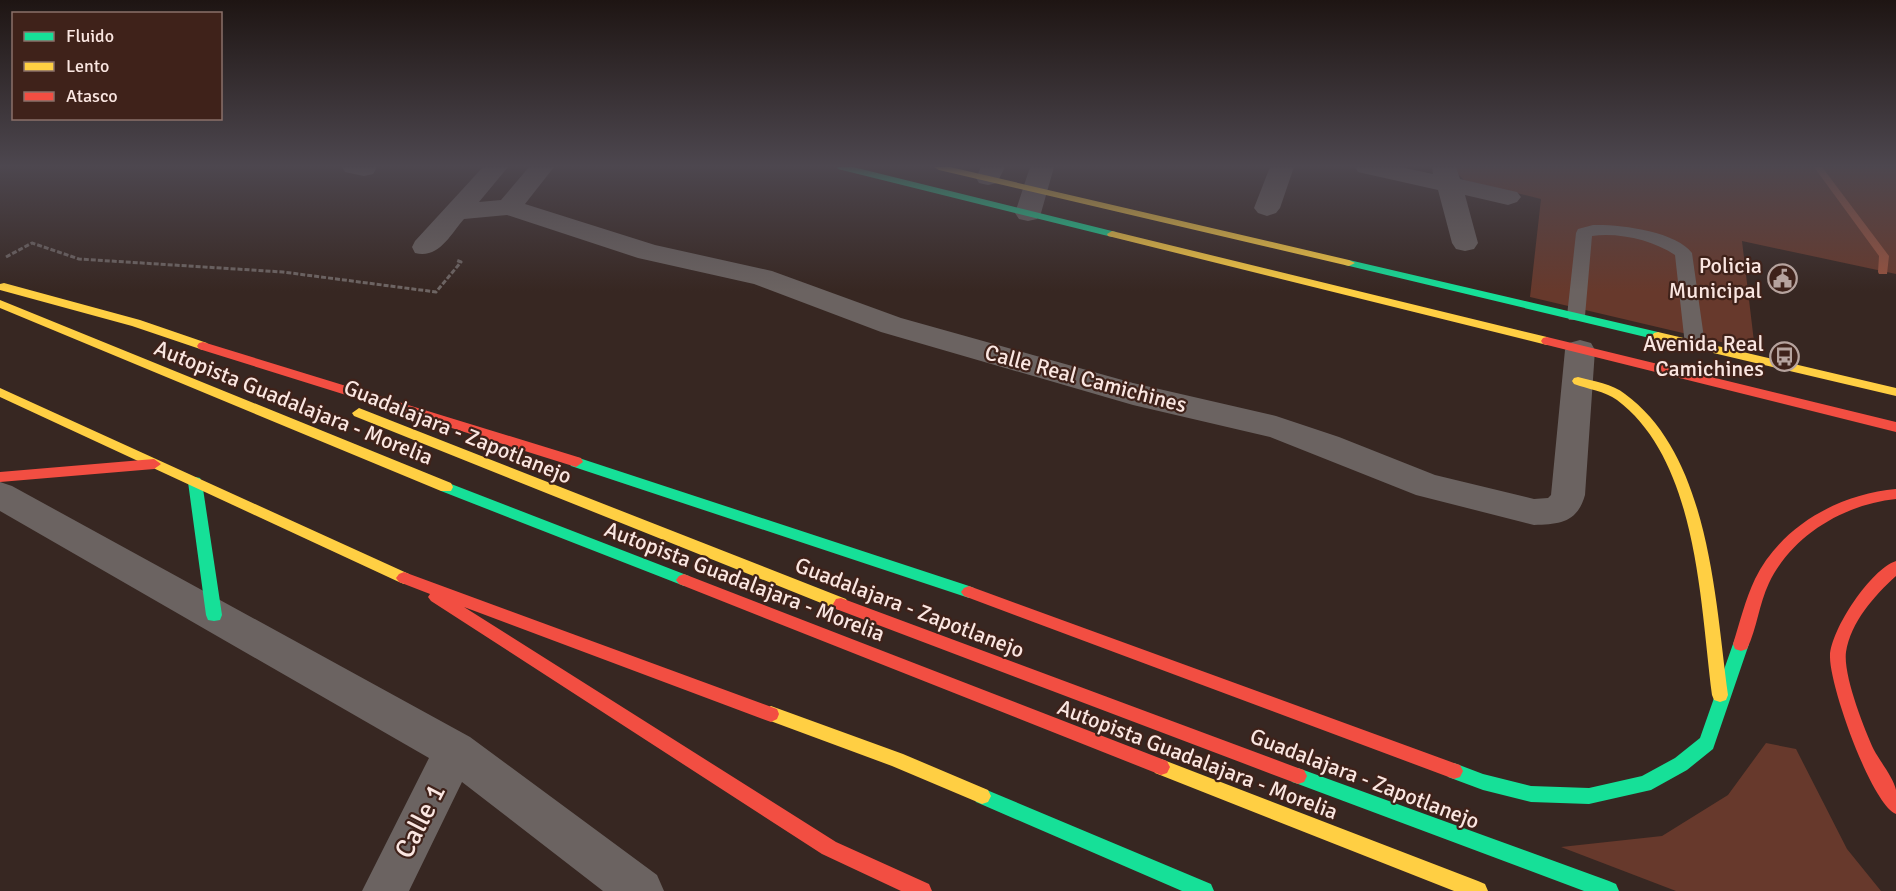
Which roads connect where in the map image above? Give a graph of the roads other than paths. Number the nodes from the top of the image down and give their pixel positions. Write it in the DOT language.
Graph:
graph roads {
  1 [pos="459,209"];
  2 [pos="492,209"];
  3 [pos="514,209"];
  4 [pos="1101,209"];
  5 [pos="1118,209"];
  6 [pos="1456,209"];
  7 [pos="456,212"];
  8 [pos="1466,243"];
  9 [pos="425,247"];
  10 [pos="0,286"];
  11 [pos="0,304"];
  12 [pos="1575,316"];
  13 [pos="1695,345"];
  14 [pos="203,346"];
  15 [pos="1580,350"];
  16 [pos="1578,381"];
  17 [pos="0,392"];
  18 [pos="1896,392"];
  19 [pos="324,399"];
  20 [pos="346,408"];
  21 [pos="1896,427"];
  22 [pos="157,464"];
  23 [pos="0,477"];
  24 [pos="195,482"];
  25 [pos="1896,494"];
  26 [pos="0,495"];
  27 [pos="1896,567"];
  28 [pos="412,582"];
  29 [pos="214,615"];
  30 [pos="1721,703"];
  31 [pos="455,751"];
  32 [pos="1896,805"];
  33 [pos="385,891"];
  34 [pos="641,891"];
  35 [pos="922,891"];
  36 [pos="1204,891"];
  37 [pos="1478,891"];
  38 [pos="1609,891"];
  1 -- 7 [label="street"];
  2 -- 7 [label="street, Calle Real Camichines"];
  3 -- 16 [label="street, Calle Real Camichines"];
  4 -- 15 [label="main road"];
  5 -- 12 [label="main road"];
  6 -- 8 [label="street"];
  7 -- 9 [label="street"];
  10 -- 14 [label="main road"];
  11 -- 37 [label="main road, Autopista Guadalajara - Morelia"];
  12 -- 13 [label="main road"];
  12 -- 13 [label="lane"];
  13 -- 18 [label="main road"];
  14 -- 19 [label="main road, Guadalajara - Zapotlanejo"];
  14 -- 30 [label="main road"];
  15 -- 16 [label="street, Calle Real Camichines"];
  15 -- 21 [label="main road"];
  16 -- 30 [label="main road"];
  17 -- 22 [label="main road"];
  20 -- 38 [label="main road, Guadalajara - Zapotlanejo"];
  22 -- 23 [label="main road"];
  22 -- 24 [label="main road"];
  24 -- 28 [label="main road"];
  24 -- 29 [label="main road"];
  25 -- 30 [label="main road"];
  26 -- 29 [label="street"];
  27 -- 32 [label="main road"];
  28 -- 35 [label="main road"];
  28 -- 36 [label="main road"];
  29 -- 31 [label="street"];
  31 -- 33 [label="street, Calle 1"];
  31 -- 34 [label="street"];
}
